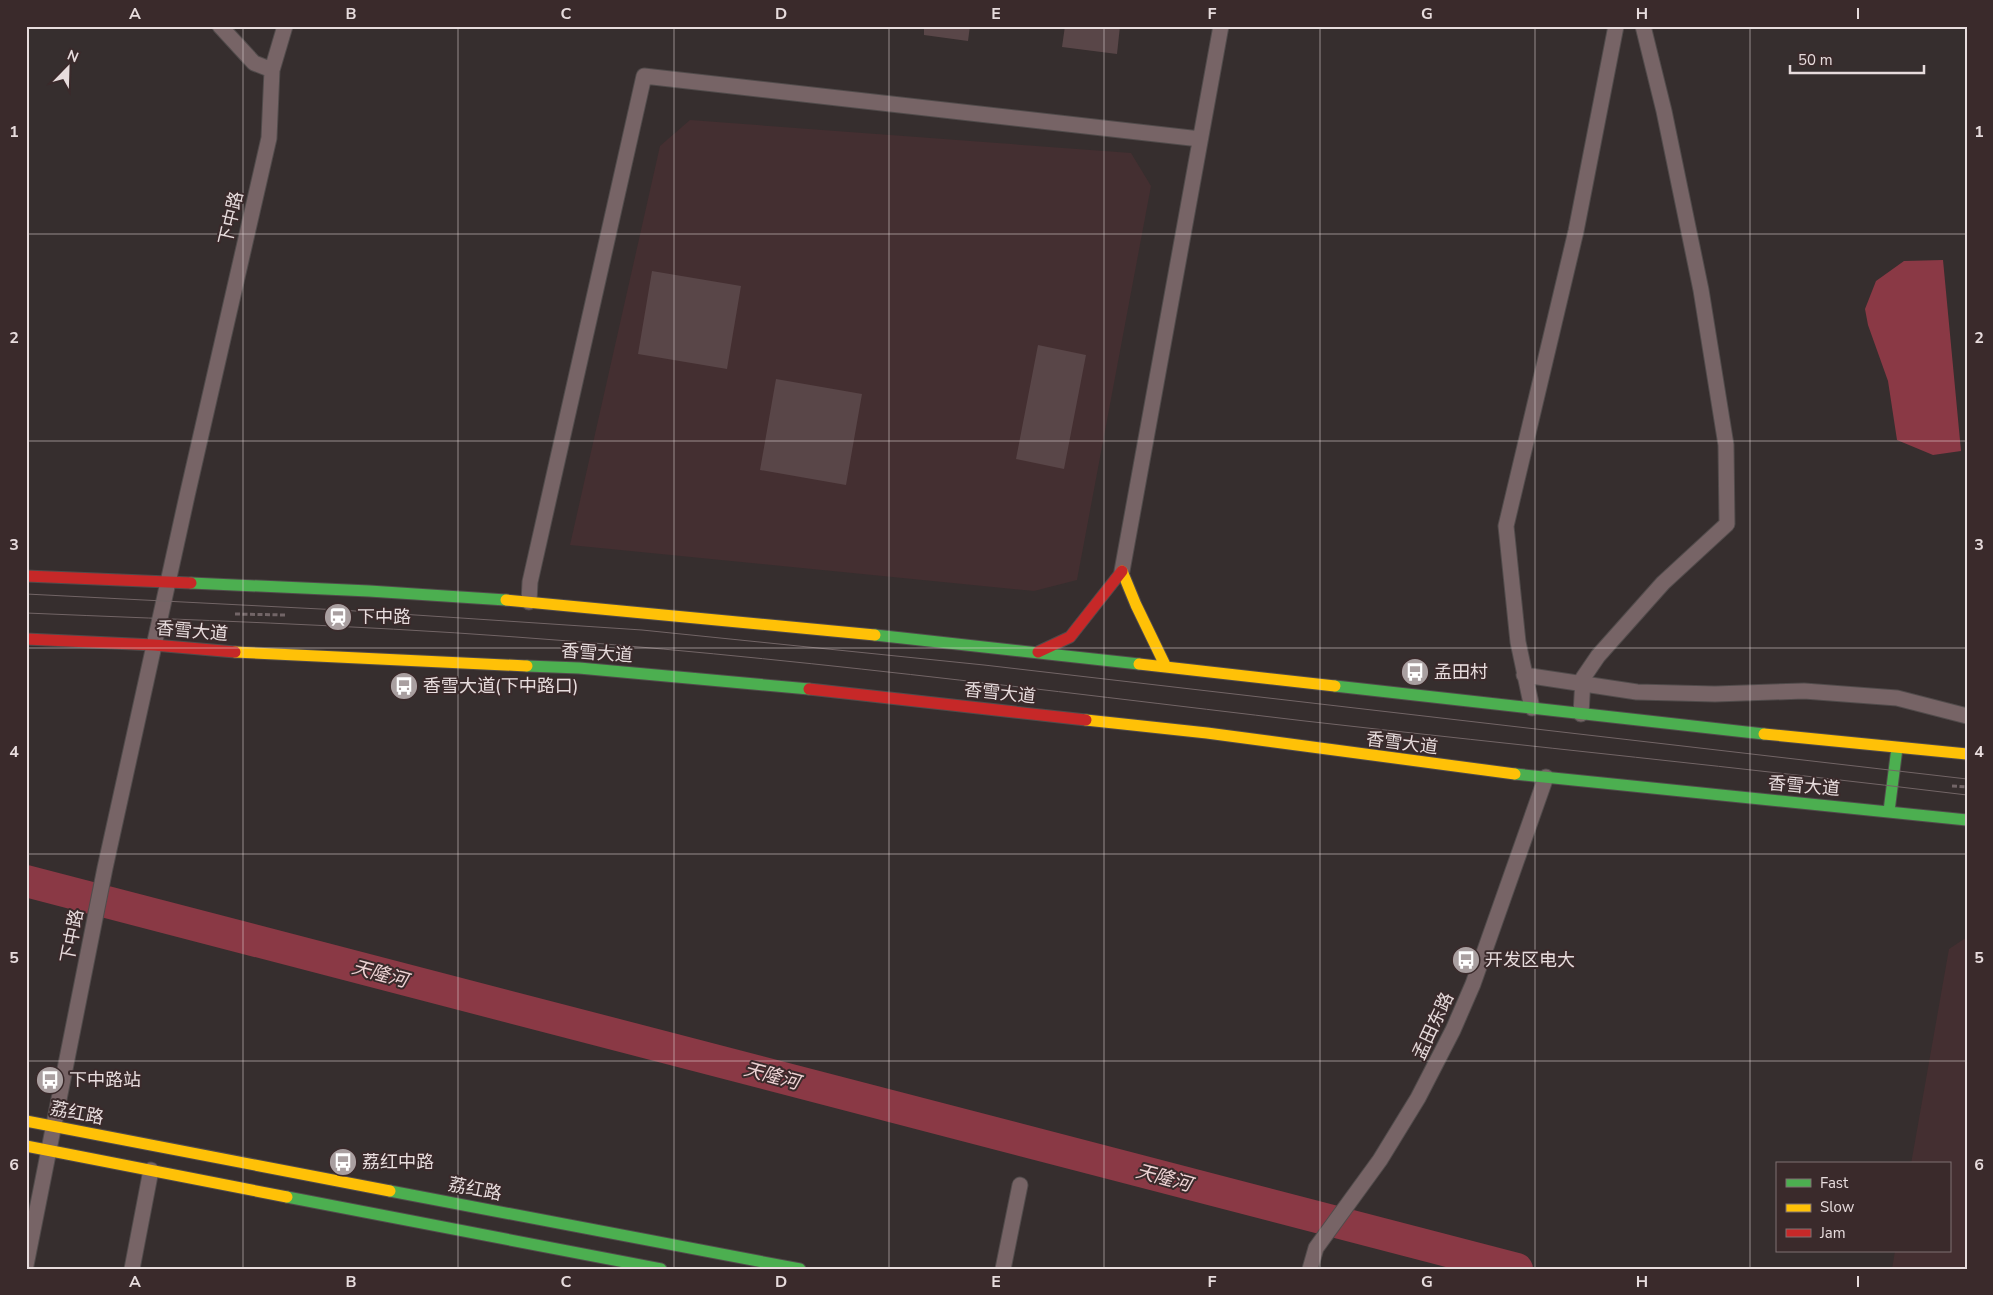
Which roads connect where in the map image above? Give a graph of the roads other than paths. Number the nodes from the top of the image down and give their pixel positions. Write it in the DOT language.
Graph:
graph roads {
  1 [pos="220,26"];
  2 [pos="285,26"];
  3 [pos="1221,26"];
  4 [pos="1616,26"];
  5 [pos="1643,26"];
  6 [pos="272,70"];
  7 [pos="1200,139"];
  8 [pos="1122,571"];
  9 [pos="26,576"];
  10 [pos="168,581"];
  11 [pos="529,602"];
  12 [pos="26,639"];
  13 [pos="154,645"];
  14 [pos="1037,652"];
  15 [pos="1166,667"];
  16 [pos="1524,675"];
  17 [pos="1582,683"];
  18 [pos="1532,708"];
  19 [pos="1581,714"];
  20 [pos="1967,716"];
  21 [pos="1897,748"];
  22 [pos="1967,754"];
  23 [pos="1546,777"];
  24 [pos="1889,812"];
  25 [pos="1967,820"];
  26 [pos="26,1121"];
  27 [pos="54,1126"];
  28 [pos="26,1146"];
  29 [pos="49,1151"];
  30 [pos="151,1170"];
  31 [pos="1020,1185"];
  32 [pos="26,1265"];
  33 [pos="132,1269"];
  34 [pos="661,1269"];
  35 [pos="800,1269"];
  36 [pos="1002,1269"];
  37 [pos="1310,1269"];
  1 -- 6 [label="street"];
  2 -- 6 [label="street, 下中路"];
  3 -- 7 [label="street"];
  4 -- 16 [label="street"];
  5 -- 17 [label="street"];
  6 -- 10 [label="street, 下中路"];
  7 -- 8 [label="street"];
  7 -- 11 [label="street"];
  8 -- 14 [label="main road"];
  8 -- 15 [label="main road"];
  9 -- 10 [label="main road"];
  10 -- 11 [label="main road"];
  10 -- 13 [label="street, 下中路"];
  11 -- 14 [label="main road"];
  12 -- 13 [label="main road, 香雪大道"];
  13 -- 23 [label="main road, 香雪大道"];
  13 -- 27 [label="street, 下中路"];
  14 -- 15 [label="main road"];
  15 -- 18 [label="main road"];
  16 -- 17 [label="street"];
  16 -- 18 [label="street"];
  17 -- 19 [label="street"];
  17 -- 20 [label="street"];
  18 -- 19 [label="main road"];
  19 -- 21 [label="main road"];
  21 -- 22 [label="main road"];
  21 -- 24 [label="main road"];
  23 -- 24 [label="main road, 香雪大道"];
  23 -- 37 [label="street, 孟田东路"];
  24 -- 25 [label="main road, 香雪大道"];
  26 -- 27 [label="main road, 荔红路"];
  27 -- 29 [label="street, 下中路"];
  27 -- 35 [label="main road, 荔红路"];
  28 -- 29 [label="main road"];
  29 -- 30 [label="main road"];
  29 -- 32 [label="street, 下中路"];
  30 -- 33 [label="street"];
  30 -- 34 [label="main road"];
  31 -- 36 [label="street"];
}
